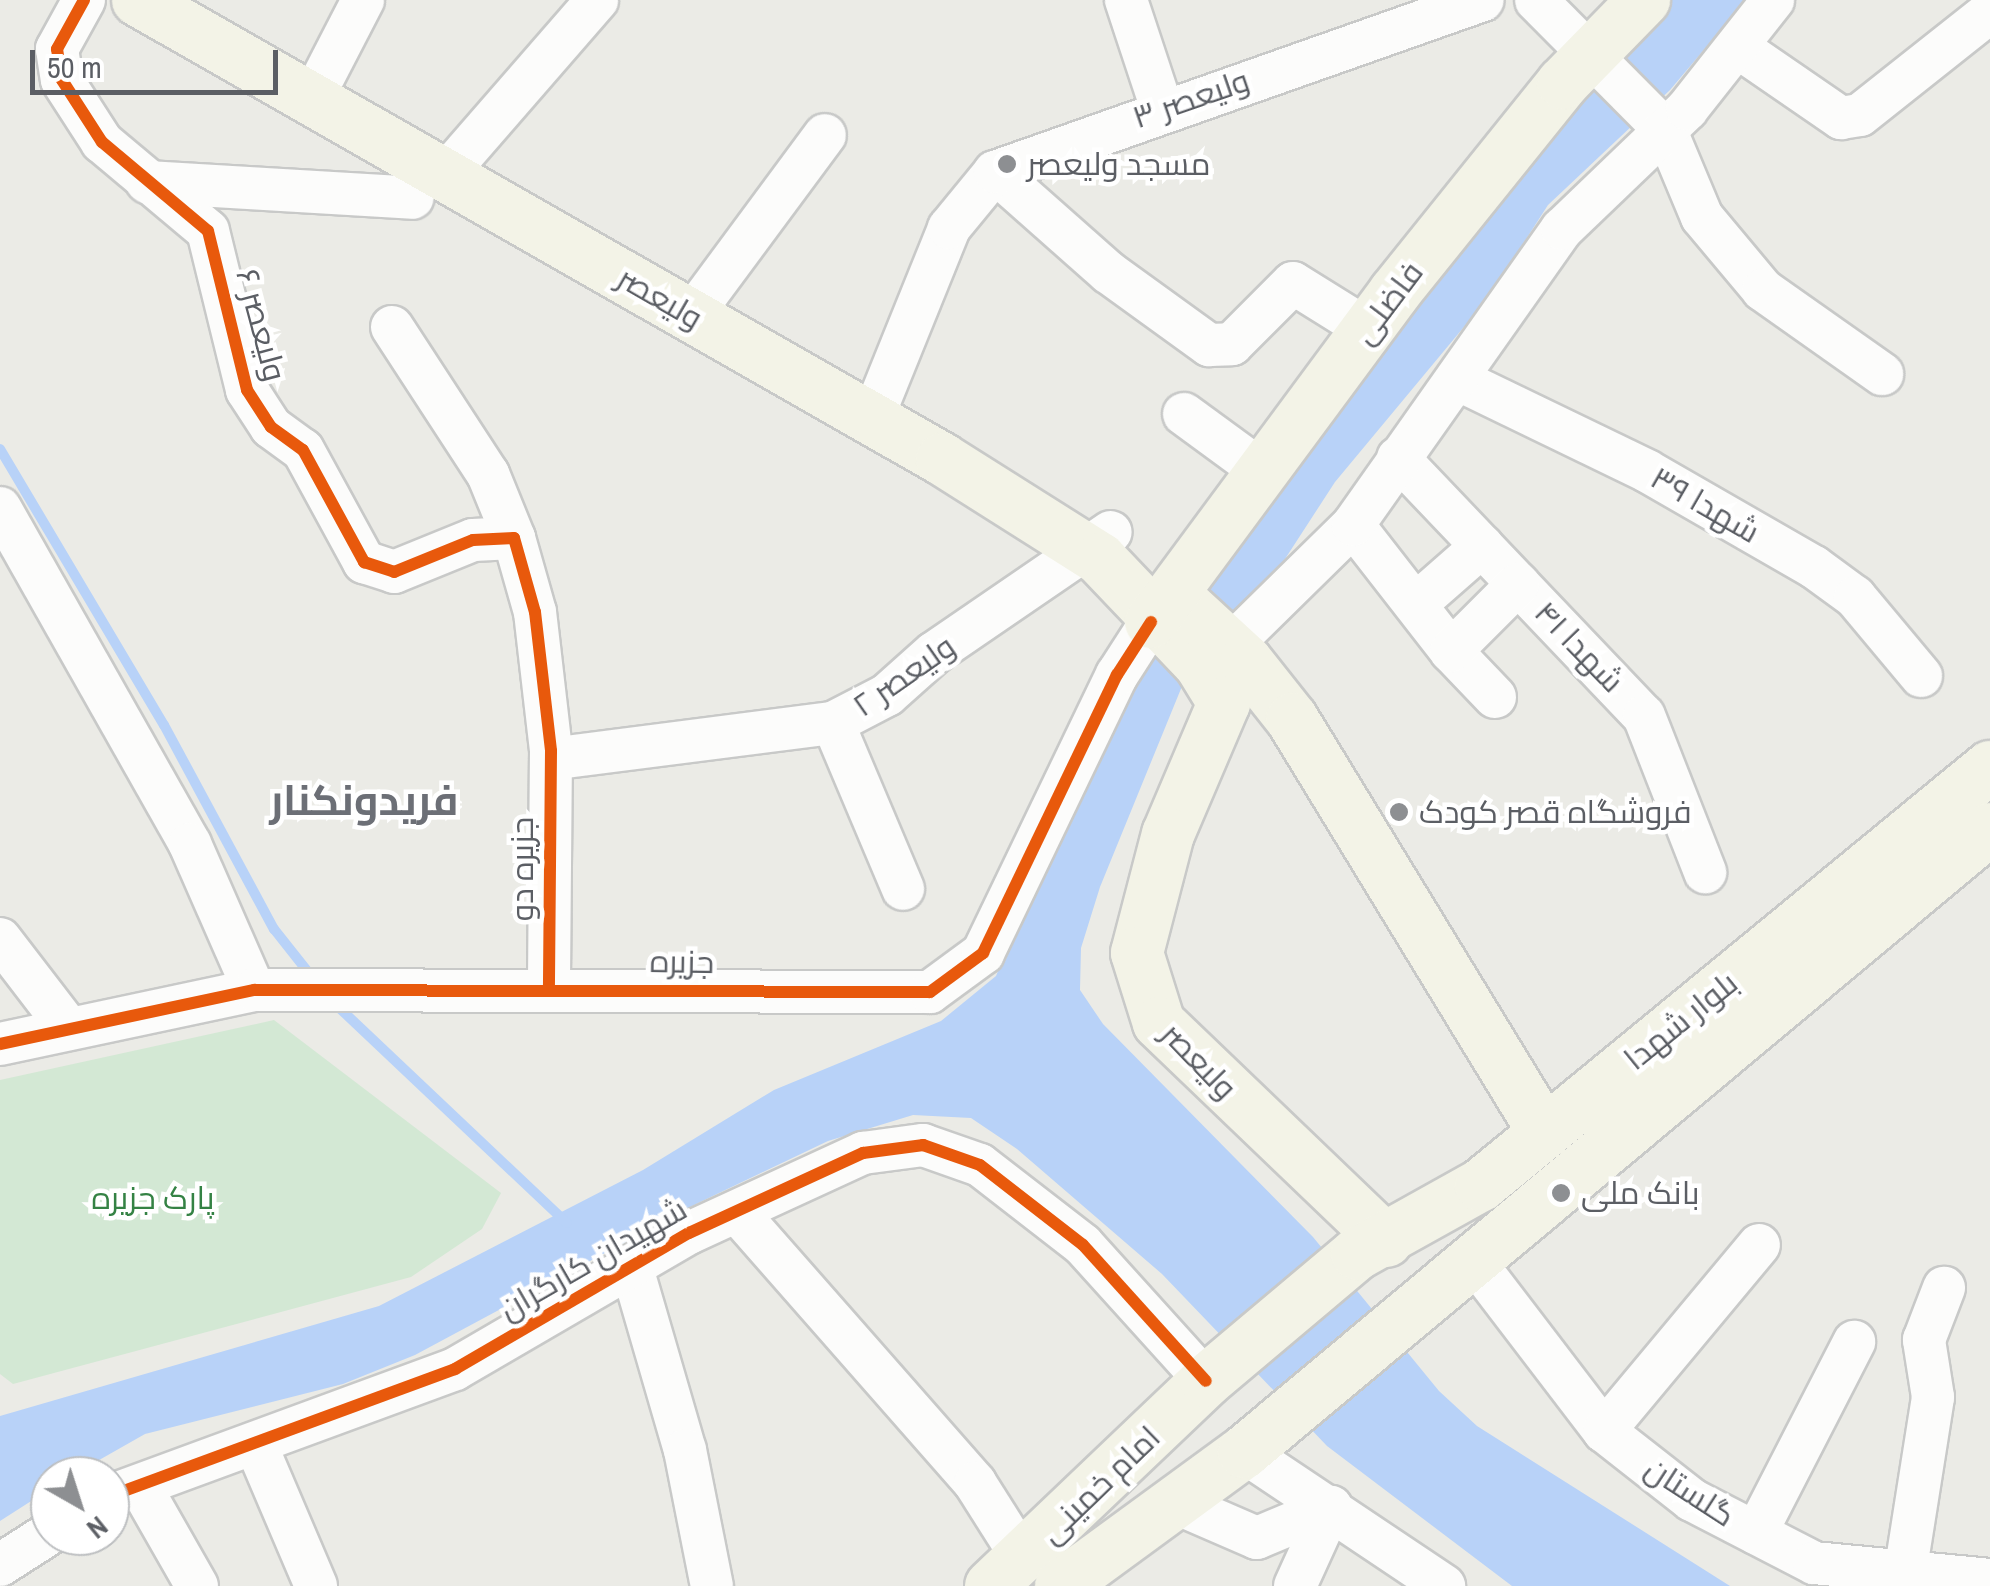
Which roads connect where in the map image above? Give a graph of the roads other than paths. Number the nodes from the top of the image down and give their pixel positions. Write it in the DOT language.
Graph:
graph roads {
  1 [pos="84,0"];
  2 [pos="138,0"];
  3 [pos="182,0"];
  4 [pos="363,0"];
  5 [pos="597,0"];
  6 [pos="1126,0"];
  7 [pos="1536,0"];
  8 [pos="1644,0"];
  9 [pos="1772,0"];
  10 [pos="1459,3"];
  11 [pos="1990,12"];
  12 [pos="1739,48"];
  13 [pos="1590,55"];
  14 [pos="317,90"];
  15 [pos="1162,108"];
  16 [pos="1666,131"];
  17 [pos="824,135"];
  18 [pos="995,172"];
  19 [pos="438,177"];
  20 [pos="142,182"];
  21 [pos="697,307"];
  22 [pos="392,327"];
  23 [pos="1367,329"];
  24 [pos="1882,374"];
  25 [pos="1457,379"];
  26 [pos="877,410"];
  27 [pos="1184,414"];
  28 [pos="1398,458"];
  29 [pos="1262,471"];
  30 [pos="0,508"];
  31 [pos="1353,525"];
  32 [pos="514,538"];
  33 [pos="1100,541"];
  34 [pos="1482,546"];
  35 [pos="1518,584"];
  36 [pos="1416,604"];
  37 [pos="1164,609"];
  38 [pos="1217,649"];
  39 [pos="1450,651"];
  40 [pos="1921,676"];
  41 [pos="1495,696"];
  42 [pos="833,723"];
  43 [pos="1305,738"];
  44 [pos="551,751"];
  45 [pos="1990,767"];
  46 [pos="1189,790"];
  47 [pos="1966,828"];
  48 [pos="1705,872"];
  49 [pos="903,889"];
  50 [pos="0,939"];
  51 [pos="549,988"];
  52 [pos="254,990"];
  53 [pos="70,1030"];
  54 [pos="0,1044"];
  55 [pos="1545,1133"];
  56 [pos="737,1212"];
  57 [pos="1760,1244"];
  58 [pos="1371,1247"];
  59 [pos="1474,1261"];
  60 [pos="632,1268"];
  61 [pos="1944,1288"];
  62 [pos="1434,1295"];
  63 [pos="1854,1342"];
  64 [pos="1206,1381"];
  65 [pos="1604,1431"];
  66 [pos="256,1445"];
  67 [pos="1244,1452"];
  68 [pos="130,1489"];
  69 [pos="130,1498"];
  70 [pos="1176,1503"];
  71 [pos="1331,1507"];
  72 [pos="1756,1533"];
  73 [pos="30,1546"];
  74 [pos="0,1565"];
  75 [pos="1905,1574"];
  76 [pos="1025,1577"];
  77 [pos="1990,1580"];
  78 [pos="198,1586"];
  79 [pos="316,1586"];
  80 [pos="712,1586"];
  81 [pos="1295,1586"];
  82 [pos="1444,1586"];
  1 -- 20 [label="street, ولیعصر ۶"];
  2 -- 14 [label="main road, ولیعصر"];
  3 -- 14 [label="main road, ولیعصر"];
  4 -- 14 [label="street"];
  5 -- 19 [label="street"];
  6 -- 15 [label="street"];
  7 -- 13 [label="street"];
  8 -- 13 [label="main road, فاضلی"];
  9 -- 12 [label="street"];
  10 -- 15 [label="street, ولیعصر ۳"];
  11 -- 12 [label="street"];
  12 -- 16 [label="street"];
  13 -- 16 [label="street"];
  13 -- 23 [label="main road, فاضلی"];
  14 -- 19 [label="main road, ولیعصر"];
  15 -- 18 [label="street, ولیعصر ۳"];
  16 -- 24 [label="street"];
  16 -- 25 [label="street"];
  17 -- 21 [label="street"];
  18 -- 23 [label="street"];
  18 -- 26 [label="street, ولیعصر ۳"];
  19 -- 20 [label="street"];
  19 -- 21 [label="main road, ولیعصر"];
  20 -- 32 [label="street, ولیعصر ۶"];
  21 -- 26 [label="main road, ولیعصر"];
  22 -- 32 [label="street"];
  23 -- 29 [label="main road, فاضلی"];
  25 -- 28 [label="street"];
  25 -- 40 [label="street, شهدا ۳۹"];
  26 -- 33 [label="main road, ولیعصر"];
  27 -- 29 [label="street"];
  28 -- 31 [label="street"];
  28 -- 34 [label="street, شهدا ۴۱"];
  29 -- 37 [label="main road, فاضلی"];
  30 -- 52 [label="street"];
  31 -- 36 [label="street"];
  31 -- 38 [label="street"];
  32 -- 44 [label="street"];
  33 -- 37 [label="main road, ولیعصر"];
  33 -- 42 [label="street, ولیعصر ۲"];
  34 -- 35 [label="street, شهدا ۴۱"];
  34 -- 36 [label="street"];
  35 -- 39 [label="street"];
  35 -- 48 [label="street, شهدا ۴۱"];
  36 -- 39 [label="street"];
  37 -- 38 [label="main road, ولیعصر"];
  37 -- 51 [label="street, جزیره"];
  38 -- 43 [label="main road"];
  38 -- 46 [label="main road, ولیعصر"];
  39 -- 41 [label="street"];
  42 -- 44 [label="street, ولیعصر ۲"];
  42 -- 49 [label="street"];
  43 -- 46 [label="main road"];
  43 -- 55 [label="main road"];
  44 -- 51 [label="street, جزیره دو"];
  45 -- 47 [label="main road, بلوار شهدا"];
  46 -- 58 [label="main road, ولیعصر"];
  47 -- 55 [label="main road, بلوار شهدا"];
  47 -- 59 [label="main road, بلوار شهدا"];
  50 -- 53 [label="street"];
  51 -- 52 [label="street, جزیره"];
  52 -- 53 [label="street, جزیره"];
  53 -- 54 [label="street, جزیره"];
  55 -- 58 [label="main road, بلوار شهدا"];
  56 -- 60 [label="street, شهیدان کارگران"];
  56 -- 64 [label="street, شهیدان کارگران"];
  56 -- 76 [label="street"];
  57 -- 65 [label="street"];
  58 -- 64 [label="main road, امام خمینی"];
  59 -- 62 [label="main road, بلوار شهدا"];
  59 -- 65 [label="street, گلستان"];
  60 -- 66 [label="street, شهیدان کارگران"];
  60 -- 80 [label="street"];
  61 -- 75 [label="street"];
  62 -- 67 [label="main road, امام خمینی"];
  63 -- 72 [label="street"];
  64 -- 76 [label="main road, امام خمینی"];
  65 -- 72 [label="street, گلستان"];
  66 -- 68 [label="street, شهیدان کارگران"];
  66 -- 79 [label="street"];
  67 -- 70 [label="main road, امام خمینی"];
  67 -- 71 [label="street"];
  69 -- 78 [label="street"];
  70 -- 71 [label="street"];
  70 -- 76 [label="main road, امام خمینی"];
  71 -- 81 [label="street"];
  71 -- 82 [label="street"];
  72 -- 75 [label="street, گلستان"];
  73 -- 74 [label="street"];
  75 -- 77 [label="street, گلستان"];
}
